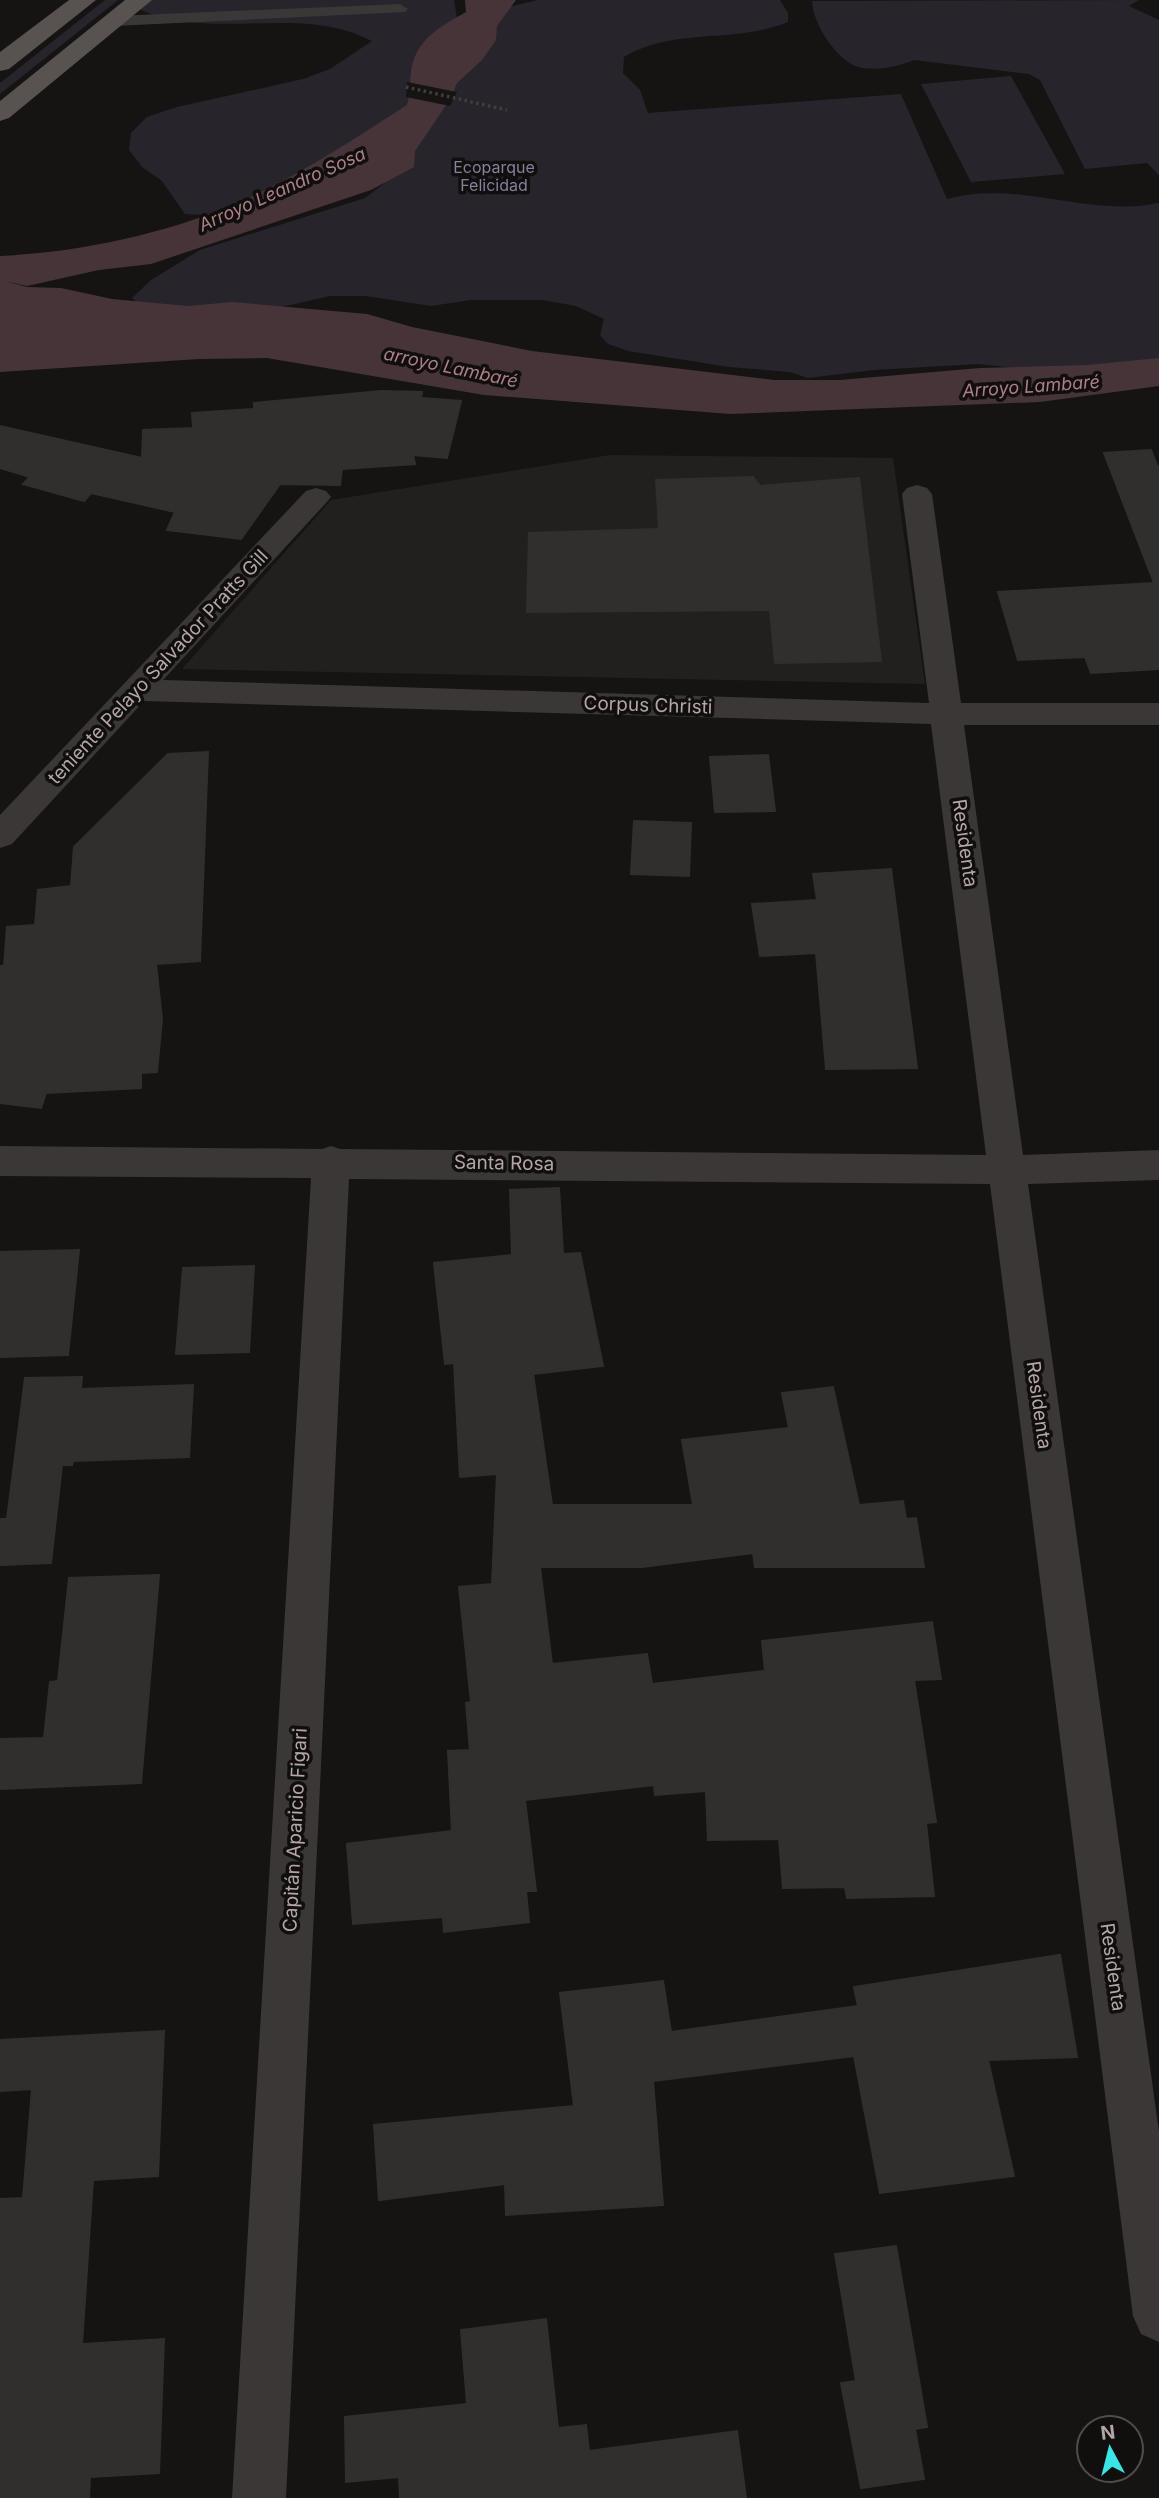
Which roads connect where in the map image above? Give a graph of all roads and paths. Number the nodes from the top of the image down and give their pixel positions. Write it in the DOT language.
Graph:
graph roads {
  1 [pos="84,0"];
  2 [pos="140,0"];
  3 [pos="400,9"];
  4 [pos="114,21"];
  5 [pos="0,64"];
  6 [pos="406,87"];
  7 [pos="507,110"];
  8 [pos="0,113"];
  9 [pos="917,494"];
  10 [pos="316,497"];
  11 [pos="137,690"];
  12 [pos="948,714"];
  13 [pos="1159,714"];
  14 [pos="0,836"];
  15 [pos="0,1161"];
  16 [pos="331,1161"];
  17 [pos="1159,1166"];
  18 [pos="1008,1170"];
  19 [pos="1159,2316"];
  20 [pos="259,2498"];
  1 -- 5 [label="main road"];
  2 -- 4 [label="main road"];
  3 -- 4 [label="lane"];
  4 -- 8 [label="main road"];
  6 -- 7 [label="path"];
  9 -- 12 [label="street, Residenta"];
  10 -- 11 [label="street, teniente Pelayo Salvador Pratts Gill"];
  11 -- 12 [label="street, Corpus Christi"];
  11 -- 14 [label="street, teniente Pelayo Salvador Pratts Gill"];
  12 -- 13 [label="street, Corpus Christi"];
  12 -- 18 [label="street, Residenta"];
  15 -- 16 [label="street, Santa Rosa"];
  16 -- 18 [label="street, Santa Rosa"];
  16 -- 20 [label="street, Capitán Aparicio Figari"];
  17 -- 18 [label="street, Santa Rosa"];
  18 -- 19 [label="street, Residenta"];
}
